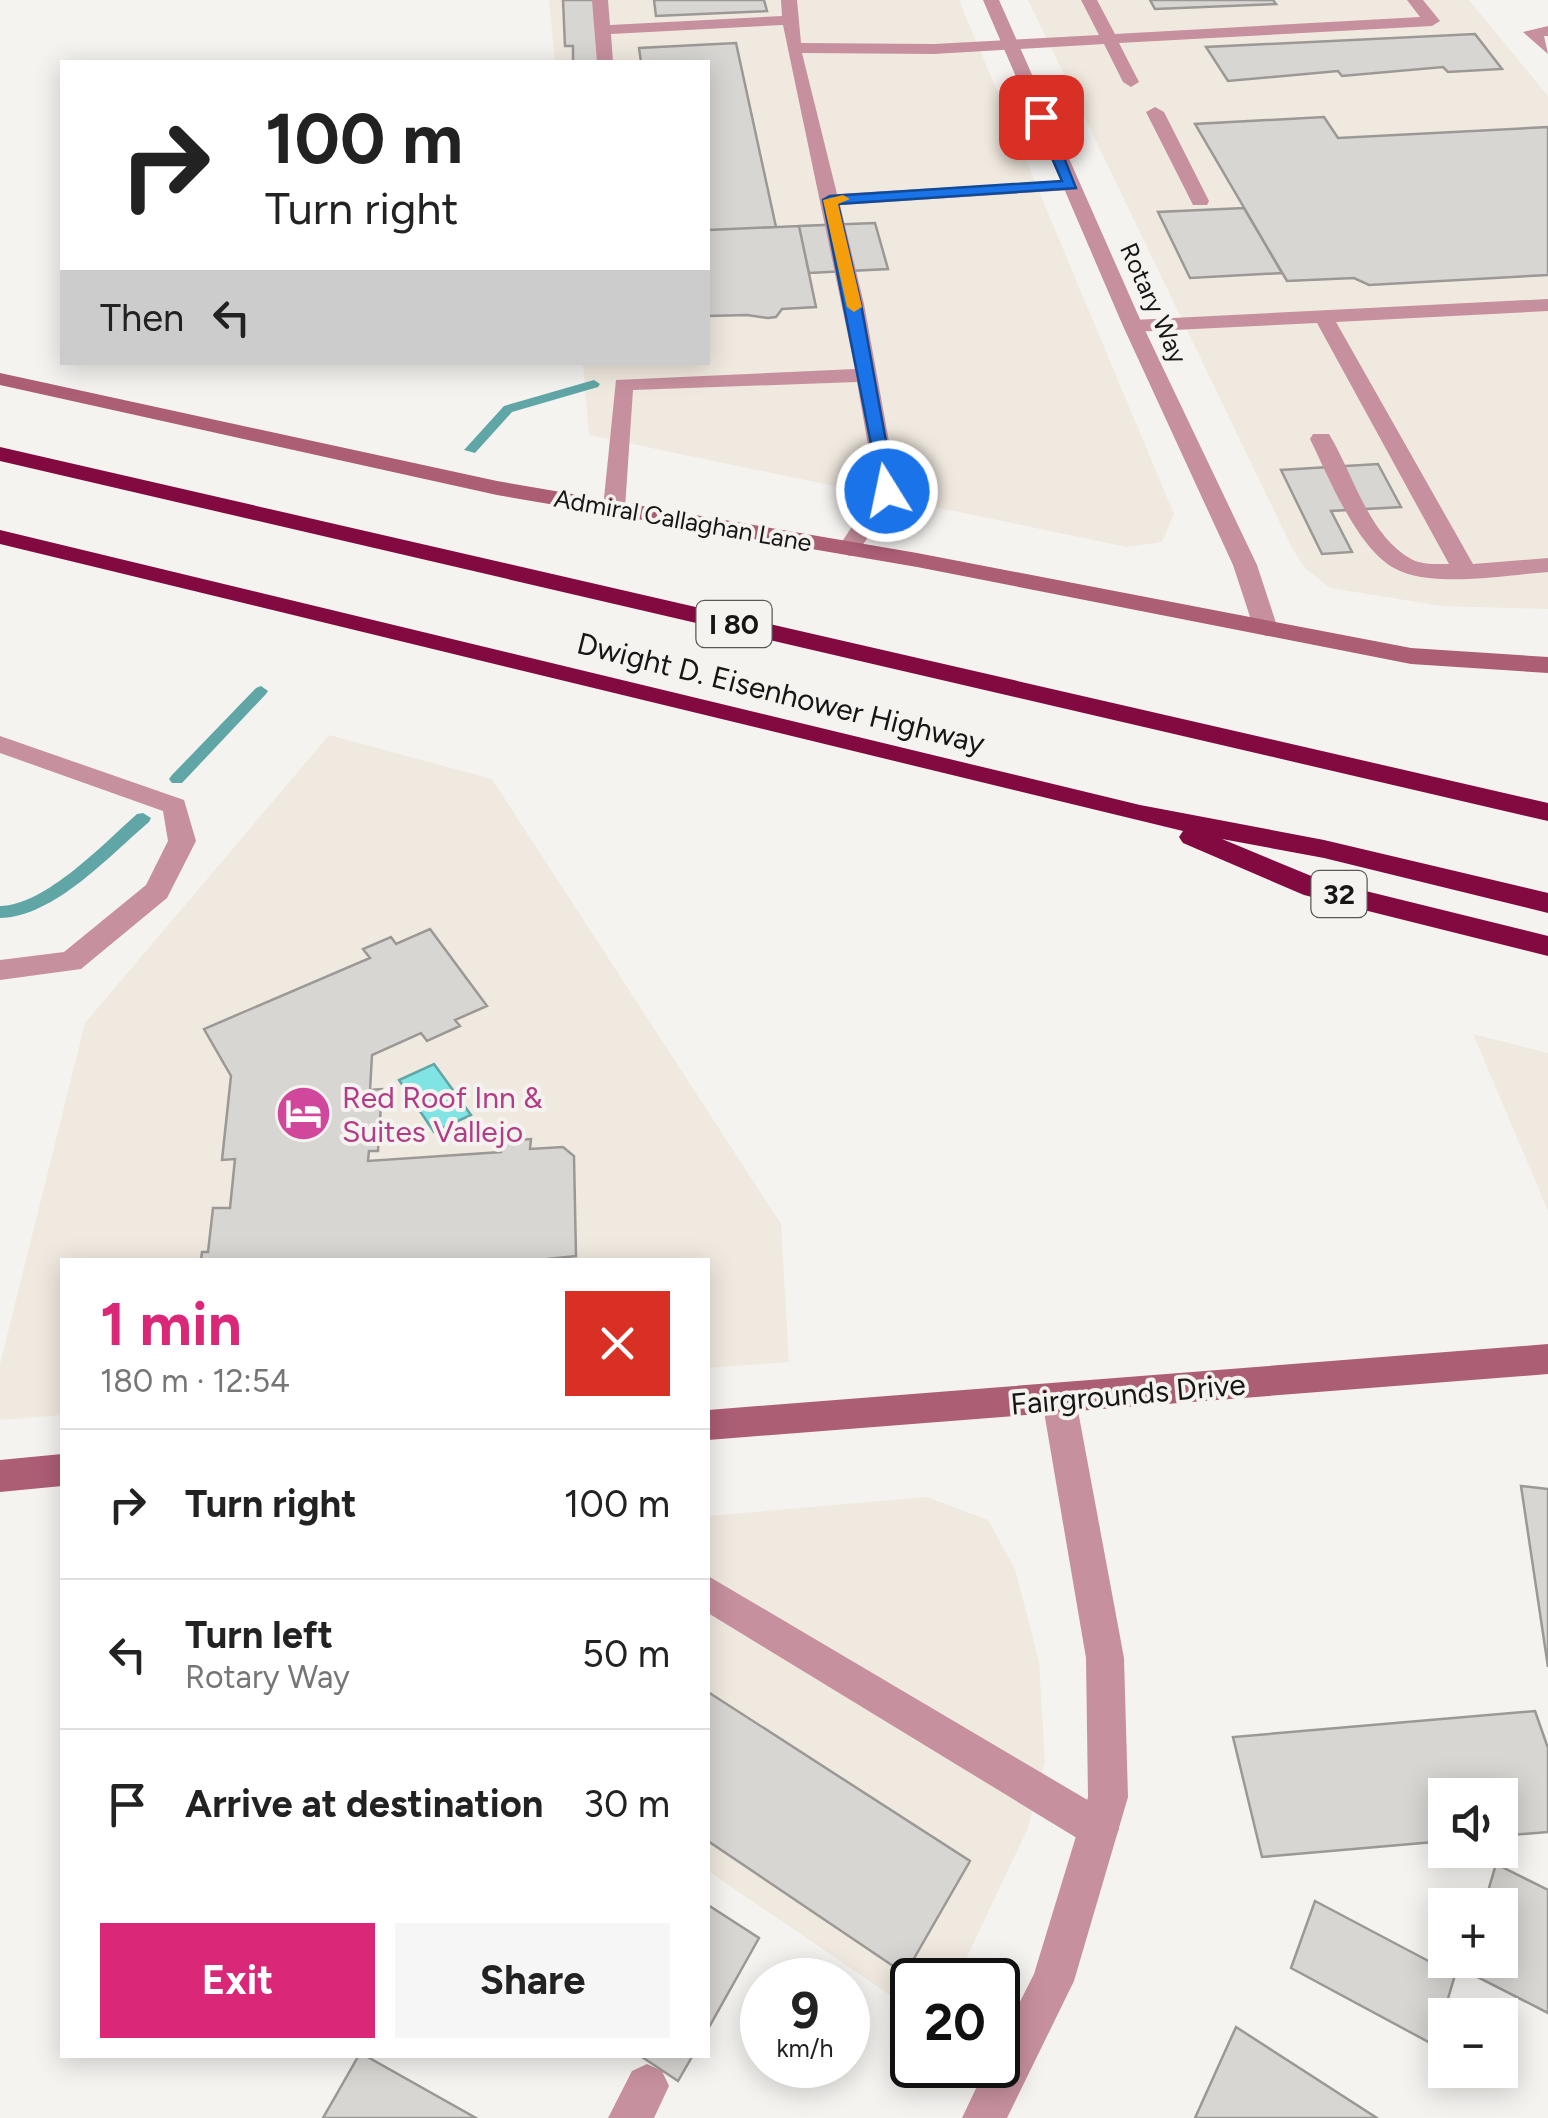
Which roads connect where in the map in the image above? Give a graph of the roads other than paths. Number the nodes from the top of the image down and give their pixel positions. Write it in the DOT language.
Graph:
graph roads {
  1 [pos="600,0"];
  2 [pos="789,0"];
  3 [pos="991,0"];
  4 [pos="1090,0"];
  5 [pos="1415,0"];
  6 [pos="791,20"];
  7 [pos="603,30"];
  8 [pos="1548,31"];
  9 [pos="1110,37"];
  10 [pos="1010,44"];
  11 [pos="794,48"];
  12 [pos="1548,49"];
  13 [pos="604,60"];
  14 [pos="1130,82"];
  15 [pos="1155,112"];
  16 [pos="1071,185"];
  17 [pos="830,200"];
  18 [pos="1200,200"];
  19 [pos="1548,305"];
  20 [pos="1324,318"];
  21 [pos="1133,326"];
  22 [pos="622,373"];
  23 [pos="866,375"];
  24 [pos="0,379"];
  25 [pos="1321,438"];
  26 [pos="0,454"];
  27 [pos="614,508"];
  28 [pos="0,537"];
  29 [pos="849,548"];
  30 [pos="1548,565"];
  31 [pos="1465,571"];
  32 [pos="1266,629"];
  33 [pos="1548,665"];
  34 [pos="0,744"];
  35 [pos="1468,794"];
  36 [pos="1548,798"];
  37 [pos="1548,812"];
  38 [pos="1140,814"];
  39 [pos="1548,903"];
  40 [pos="1548,946"];
  41 [pos="0,970"];
  42 [pos="1548,1359"];
  43 [pos="1059,1400"];
  44 [pos="710,1425"];
  45 [pos="60,1470"];
  46 [pos="0,1476"];
  47 [pos="710,1594"];
  48 [pos="1099,1828"];
  49 [pos="984,2118"];
  1 -- 7 [label="street"];
  2 -- 6 [label="street"];
  3 -- 10 [label="street, Rotary Way"];
  4 -- 9 [label="street"];
  5 -- 9 [label="street"];
  6 -- 7 [label="street"];
  6 -- 11 [label="street"];
  7 -- 13 [label="street"];
  8 -- 12 [label="street"];
  9 -- 10 [label="street"];
  9 -- 14 [label="street"];
  10 -- 11 [label="street"];
  10 -- 16 [label="street, Rotary Way"];
  11 -- 17 [label="street"];
  15 -- 18 [label="street"];
  16 -- 17 [label="street"];
  16 -- 21 [label="street, Rotary Way"];
  17 -- 23 [label="street"];
  19 -- 20 [label="street"];
  20 -- 21 [label="street"];
  20 -- 31 [label="street"];
  21 -- 32 [label="street, Rotary Way"];
  22 -- 23 [label="street"];
  22 -- 27 [label="street"];
  23 -- 29 [label="street"];
  24 -- 27 [label="main road, Admiral Callaghan Lane"];
  25 -- 31 [label="street"];
  26 -- 35 [label="highway, Dwight D. Eisenhower Highway / I 80"];
  27 -- 29 [label="main road, Admiral Callaghan Lane"];
  28 -- 38 [label="highway, Dwight D. Eisenhower Highway"];
  29 -- 32 [label="main road, Admiral Callaghan Lane"];
  30 -- 31 [label="street"];
  32 -- 33 [label="main road, Admiral Callaghan Lane"];
  34 -- 41 [label="street"];
  35 -- 36 [label="highway"];
  35 -- 37 [label="highway, Dwight D. Eisenhower Highway / I 80"];
  38 -- 39 [label="highway, Dwight D. Eisenhower Highway"];
  38 -- 40 [label="highway, 32"];
  42 -- 43 [label="main road, Fairgrounds Drive"];
  43 -- 44 [label="main road, Fairgrounds Drive"];
  43 -- 48 [label="street"];
  45 -- 46 [label="main road"];
  47 -- 48 [label="street"];
  48 -- 49 [label="street"];
}
